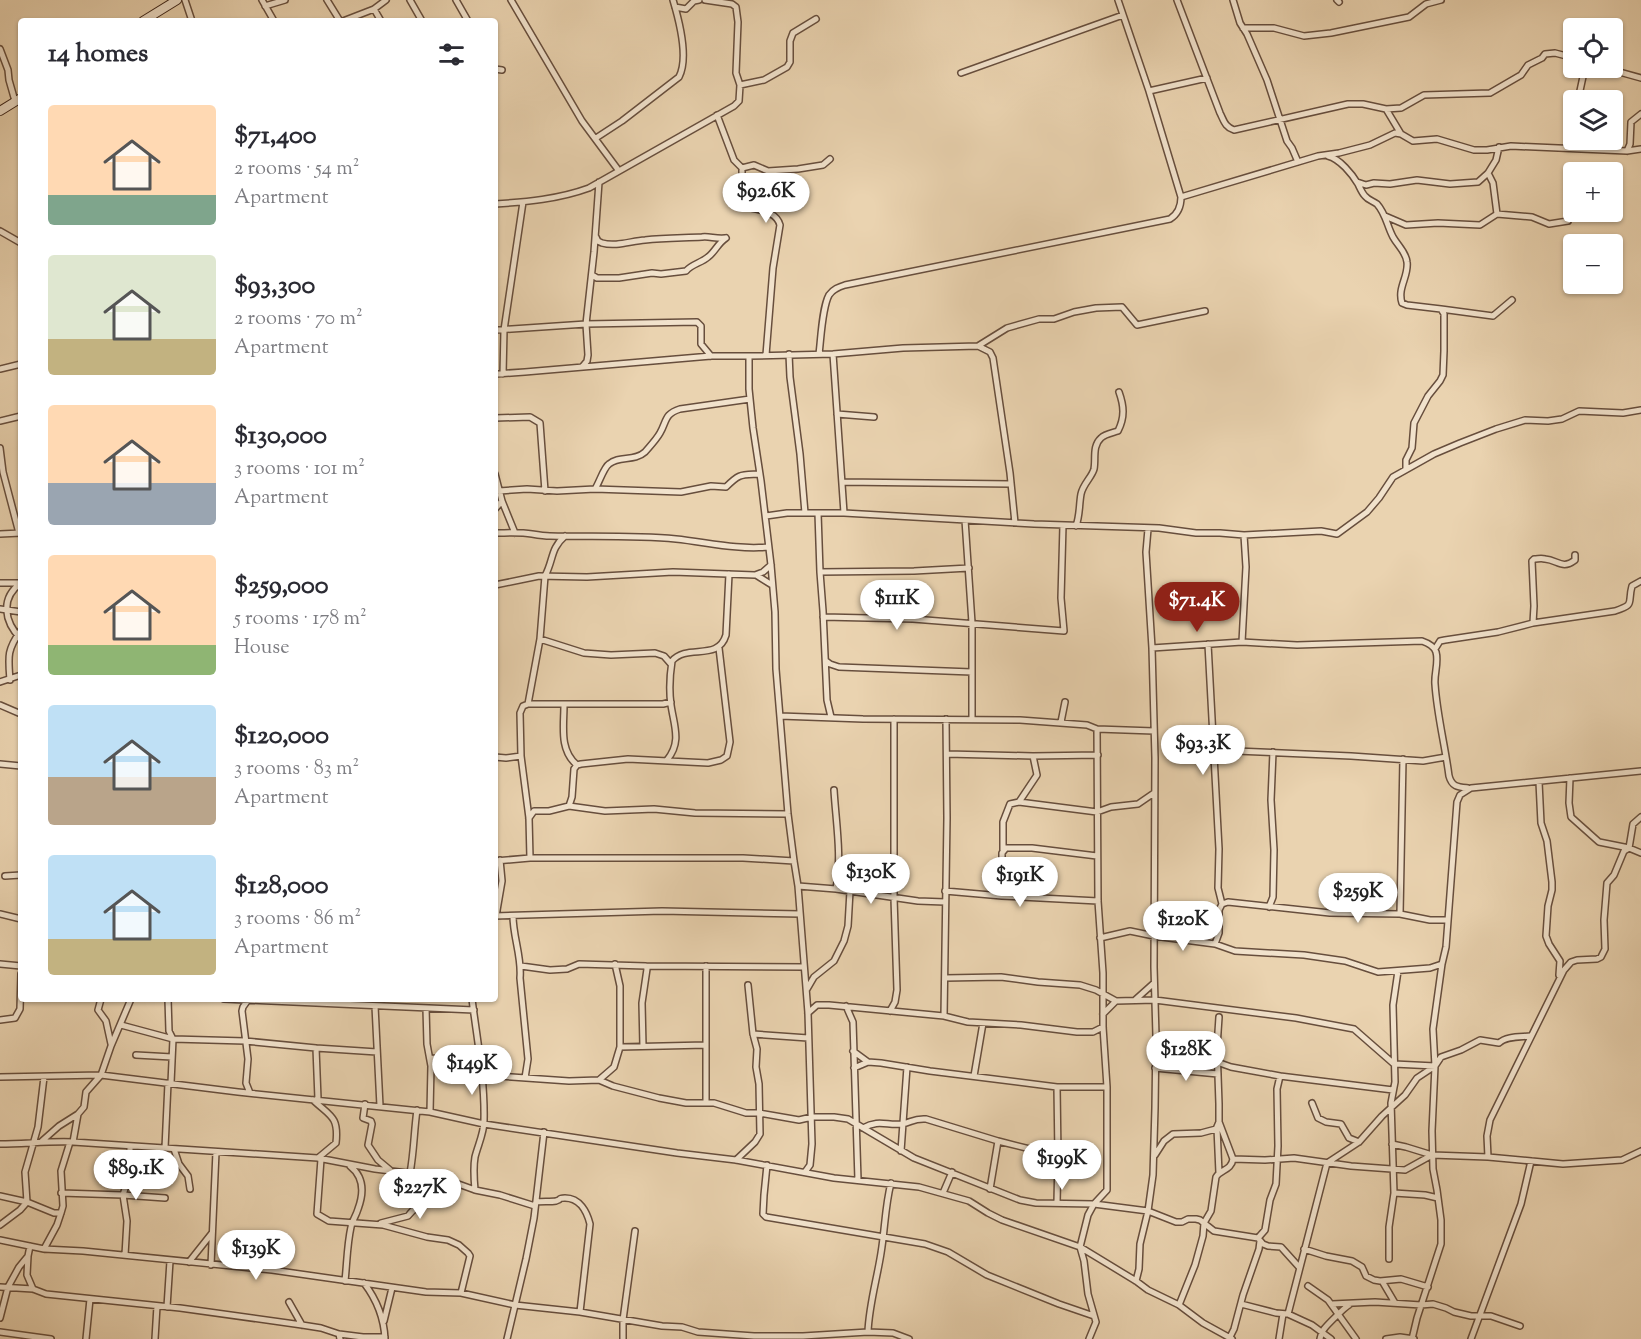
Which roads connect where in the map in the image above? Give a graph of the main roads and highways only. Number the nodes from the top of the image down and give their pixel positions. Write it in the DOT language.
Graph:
graph roads {
  1 [pos="177,0"];
  2 [pos="148,18"];
  3 [pos="18,99"];
  4 [pos="0,111"];
  1 -- 2 [label="main road"];
  3 -- 4 [label="main road"];
}
